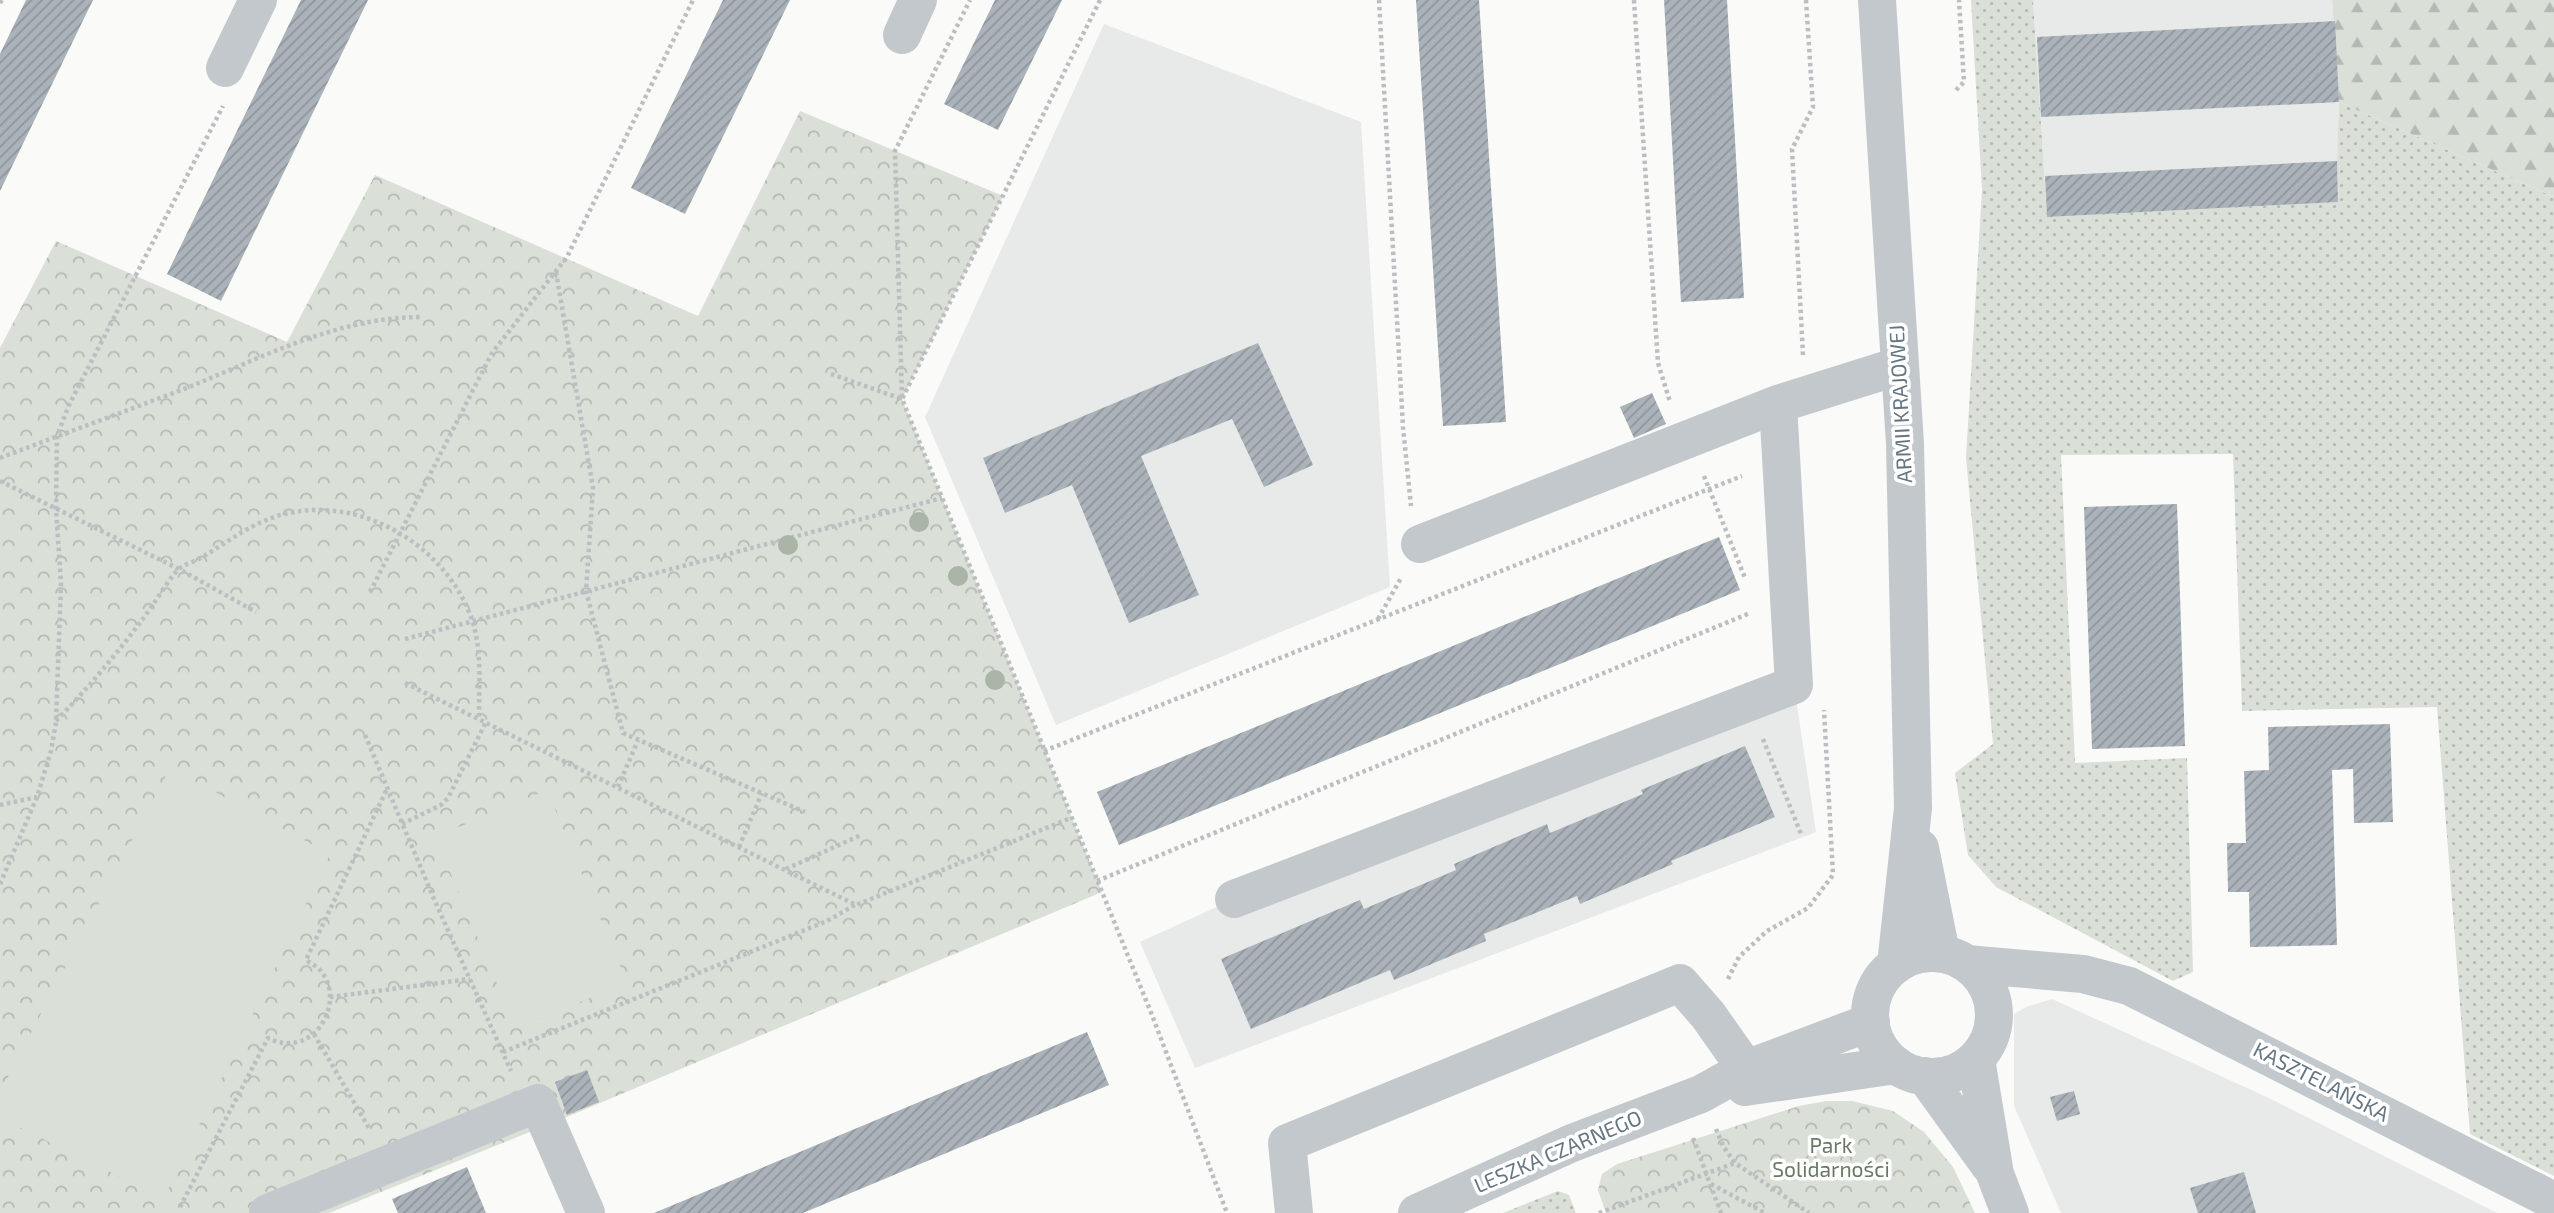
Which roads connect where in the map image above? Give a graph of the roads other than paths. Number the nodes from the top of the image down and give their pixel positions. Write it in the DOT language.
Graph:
graph roads {
  1 [pos="258,0"];
  2 [pos="918,0"];
  3 [pos="1877,0"];
  4 [pos="902,35"];
  5 [pos="225,85"];
  6 [pos="1899,366"];
  7 [pos="1778,404"];
  8 [pos="1420,544"];
  9 [pos="1913,808"];
  10 [pos="1234,899"];
  11 [pos="1954,958"];
  12 [pos="1896,965"];
  13 [pos="2083,974"];
  14 [pos="1993,1004"];
  15 [pos="1871,1022"];
  16 [pos="1976,1059"];
  17 [pos="1746,1069"];
  18 [pos="1910,1070"];
  19 [pos="1690,1098"];
  20 [pos="1995,1174"];
  21 [pos="2554,1201"];
  22 [pos="268,1213"];
  23 [pos="586,1213"];
  24 [pos="1294,1213"];
  25 [pos="1417,1213"];
  26 [pos="2010,1213"];
  1 -- 5 [label="street"];
  2 -- 4 [label="street"];
  3 -- 6 [label="street, ARMII KRAJOWEJ"];
  6 -- 7 [label="street"];
  6 -- 9 [label="street, ARMII KRAJOWEJ"];
  7 -- 8 [label="street"];
  7 -- 10 [label="street"];
  9 -- 11 [label="street, ARMII KRAJOWEJ"];
  9 -- 12 [label="street, ARMII KRAJOWEJ"];
  11 -- 12 [label="street"];
  11 -- 13 [label="street, KASZTELAŃSKA"];
  11 -- 14 [label="street"];
  12 -- 15 [label="street"];
  13 -- 14 [label="street"];
  13 -- 21 [label="street, KASZTELAŃSKA"];
  14 -- 16 [label="street"];
  15 -- 17 [label="street, LESZKA CZARNEGO"];
  15 -- 18 [label="street"];
  16 -- 18 [label="street"];
  16 -- 20 [label="street"];
  17 -- 19 [label="street, LESZKA CZARNEGO"];
  17 -- 24 [label="street"];
  18 -- 19 [label="street, LESZKA CZARNEGO"];
  18 -- 20 [label="street"];
  19 -- 25 [label="street, LESZKA CZARNEGO"];
  20 -- 26 [label="street"];
  22 -- 23 [label="street"];
}
